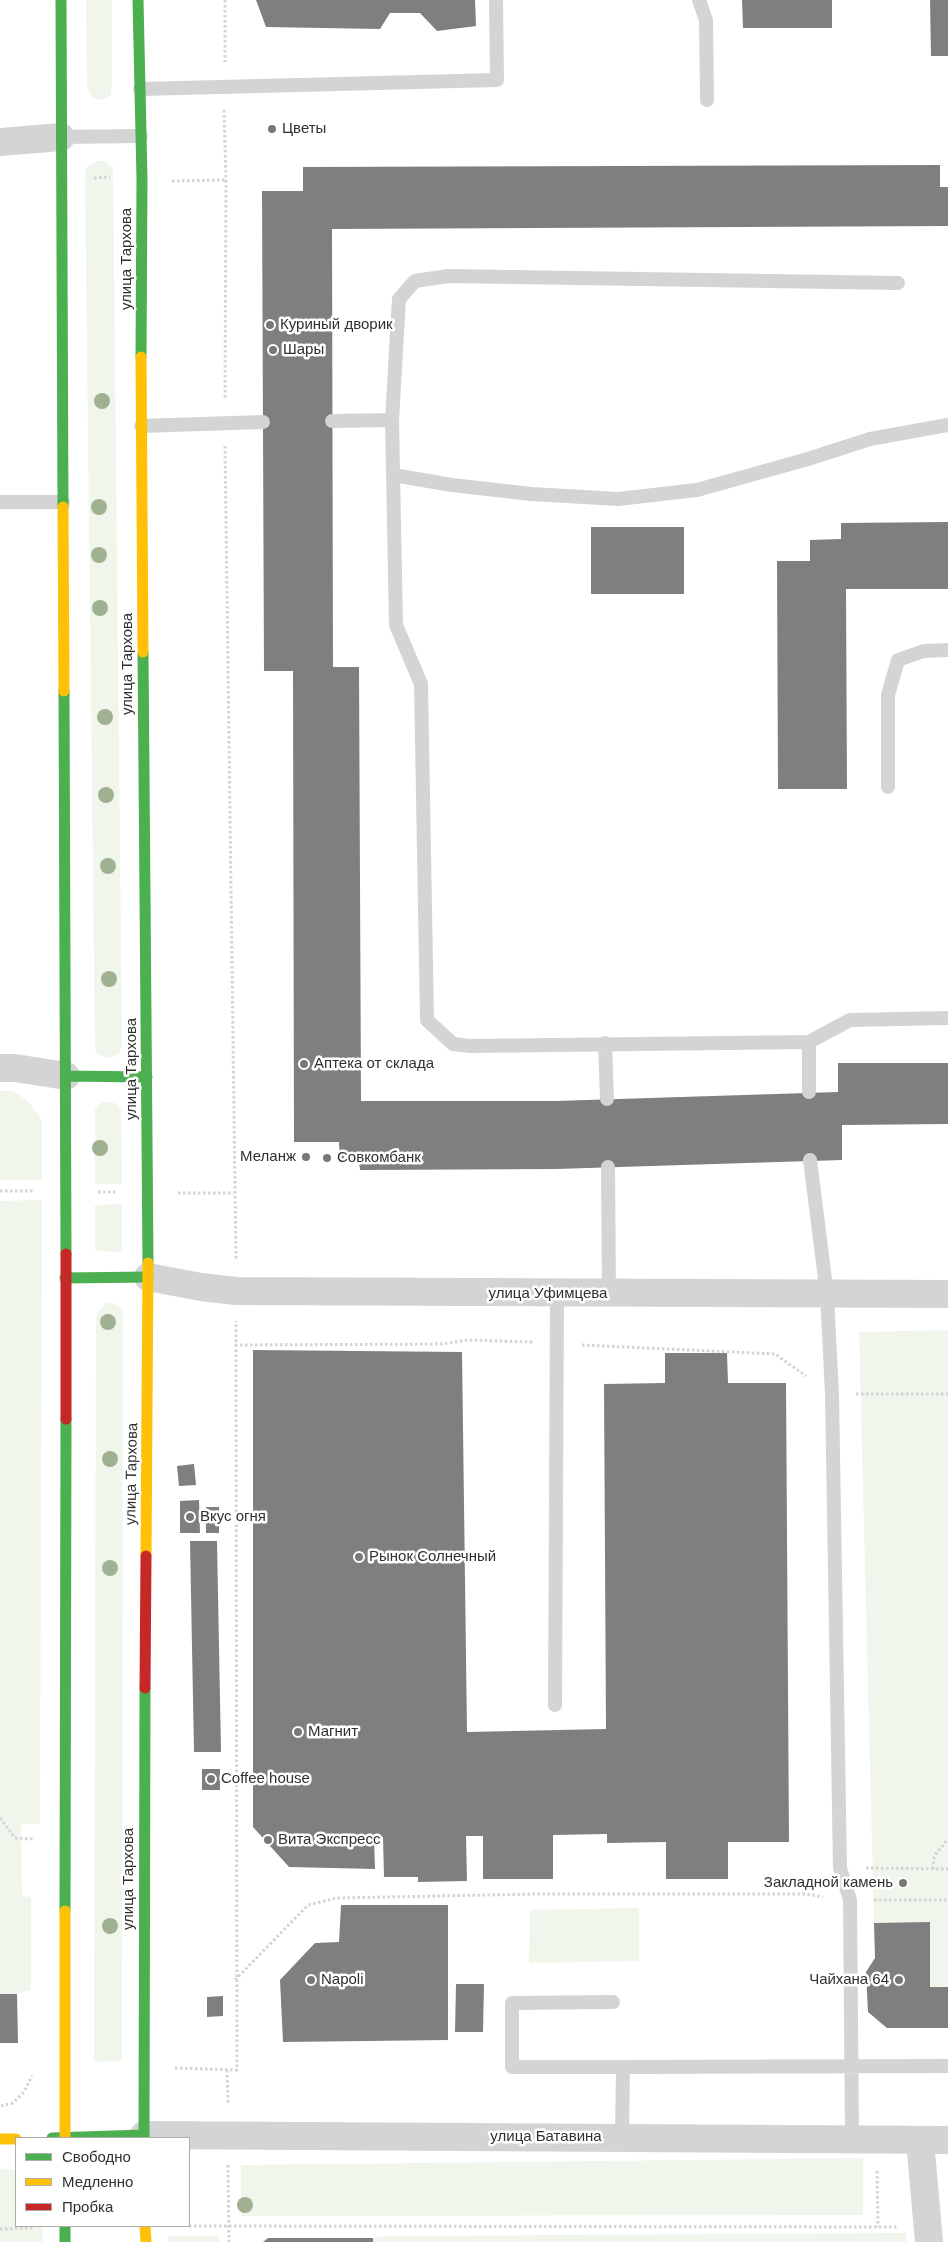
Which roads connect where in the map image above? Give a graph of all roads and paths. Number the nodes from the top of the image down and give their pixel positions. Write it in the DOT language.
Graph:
graph roads {
  1 [pos="61,0"];
  2 [pos="138,0"];
  3 [pos="225,0"];
  4 [pos="496,0"];
  5 [pos="699,0"];
  6 [pos="225,64"];
  7 [pos="140,89"];
  8 [pos="707,100"];
  9 [pos="224,107"];
  10 [pos="141,136"];
  11 [pos="61,138"];
  12 [pos="0,142"];
  13 [pos="87,178"];
  14 [pos="110,178"];
  15 [pos="226,180"];
  16 [pos="172,181"];
  17 [pos="898,283"];
  18 [pos="225,402"];
  19 [pos="392,420"];
  20 [pos="332,421"];
  21 [pos="263,422"];
  22 [pos="948,425"];
  23 [pos="141,426"];
  24 [pos="224,440"];
  25 [pos="393,475"];
  26 [pos="0,502"];
  27 [pos="63,502"];
  28 [pos="948,650"];
  29 [pos="888,788"];
  30 [pos="948,1018"];
  31 [pos="809,1042"];
  32 [pos="605,1043"];
  33 [pos="0,1068"];
  34 [pos="66,1076"];
  35 [pos="147,1077"];
  36 [pos="809,1092"];
  37 [pos="606,1099"];
  38 [pos="810,1160"];
  39 [pos="608,1167"];
  40 [pos="0,1191"];
  41 [pos="39,1191"];
  42 [pos="91,1192"];
  43 [pos="122,1193"];
  44 [pos="178,1193"];
  45 [pos="234,1193"];
  46 [pos="236,1261"];
  47 [pos="148,1277"];
  48 [pos="65,1278"];
  49 [pos="557,1294"];
  50 [pos="610,1294"];
  51 [pos="948,1294"];
  52 [pos="827,1295"];
  53 [pos="236,1315"];
  54 [pos="832,1394"];
  55 [pos="948,1394"];
  56 [pos="555,1705"];
  57 [pos="0,1818"];
  58 [pos="37,1839"];
  59 [pos="948,1839"];
  60 [pos="840,1868"];
  61 [pos="933,1869"];
  62 [pos="948,1869"];
  63 [pos="850,1900"];
  64 [pos="948,1900"];
  65 [pos="235,1980"];
  66 [pos="614,2002"];
  67 [pos="852,2065"];
  68 [pos="948,2066"];
  69 [pos="623,2067"];
  70 [pos="173,2068"];
  71 [pos="227,2070"];
  72 [pos="33,2074"];
  73 [pos="0,2106"];
  74 [pos="228,2106"];
  75 [pos="65,2137"];
  76 [pos="144,2137"];
  77 [pos="190,2137"];
  78 [pos="622,2138"];
  79 [pos="0,2139"];
  80 [pos="15,2139"];
  81 [pos="852,2139"];
  82 [pos="920,2140"];
  83 [pos="948,2140"];
  84 [pos="228,2157"];
  85 [pos="878,2170"];
  86 [pos="228,2225"];
  87 [pos="190,2226"];
  88 [pos="65,2227"];
  89 [pos="145,2227"];
  90 [pos="878,2227"];
  91 [pos="37,2228"];
  92 [pos="0,2229"];
  93 [pos="928,2234"];
  94 [pos="65,2242"];
  95 [pos="146,2242"];
  96 [pos="228,2242"];
  1 -- 11 [label="main road"];
  2 -- 7 [label="main road, улица Тархова"];
  3 -- 6 [label="path"];
  4 -- 7 [label="lane"];
  5 -- 8 [label="lane"];
  7 -- 10 [label="main road, улица Тархова"];
  9 -- 15 [label="path"];
  10 -- 11 [label="lane"];
  10 -- 23 [label="main road, улица Тархова"];
  11 -- 12 [label="street"];
  11 -- 27 [label="main road"];
  13 -- 14 [label="path"];
  15 -- 16 [label="path"];
  15 -- 18 [label="path"];
  17 -- 19 [label="lane"];
  19 -- 20 [label="lane"];
  19 -- 25 [label="lane"];
  21 -- 23 [label="lane"];
  22 -- 25 [label="lane"];
  23 -- 35 [label="main road, улица Тархова"];
  24 -- 45 [label="path"];
  25 -- 32 [label="lane"];
  26 -- 27 [label="lane"];
  27 -- 34 [label="main road"];
  28 -- 29 [label="lane"];
  30 -- 31 [label="lane"];
  31 -- 32 [label="lane"];
  31 -- 36 [label="lane"];
  32 -- 37 [label="lane"];
  33 -- 34 [label="street"];
  34 -- 35 [label="main road"];
  34 -- 48 [label="main road"];
  35 -- 47 [label="main road, улица Тархова"];
  38 -- 52 [label="lane"];
  39 -- 50 [label="lane"];
  40 -- 41 [label="path"];
  42 -- 43 [label="path"];
  44 -- 45 [label="path"];
  45 -- 46 [label="path"];
  47 -- 48 [label="main road"];
  47 -- 49 [label="street, улица Уфимцева"];
  47 -- 76 [label="main road, улица Тархова"];
  48 -- 75 [label="main road"];
  49 -- 50 [label="street, улица Уфимцева"];
  49 -- 56 [label="lane"];
  50 -- 52 [label="street, улица Уфимцева"];
  51 -- 52 [label="street, улица Уфимцева"];
  52 -- 54 [label="lane"];
  53 -- 65 [label="path"];
  54 -- 55 [label="path"];
  54 -- 60 [label="lane"];
  57 -- 58 [label="path"];
  59 -- 61 [label="path"];
  60 -- 61 [label="path"];
  60 -- 63 [label="lane"];
  61 -- 62 [label="path"];
  63 -- 64 [label="path"];
  63 -- 65 [label="path"];
  63 -- 67 [label="lane"];
  65 -- 71 [label="path"];
  66 -- 69 [label="lane"];
  67 -- 68 [label="lane"];
  67 -- 69 [label="lane"];
  67 -- 81 [label="lane"];
  69 -- 78 [label="lane"];
  70 -- 71 [label="path"];
  71 -- 74 [label="path"];
  72 -- 73 [label="path"];
  77 -- 78 [label="street, улица Батавина"];
  78 -- 81 [label="street, улица Батавина"];
  79 -- 80 [label="main road"];
  81 -- 82 [label="street, улица Батавина"];
  82 -- 83 [label="street, улица Батавина"];
  82 -- 93 [label="street"];
  84 -- 86 [label="path"];
  85 -- 90 [label="path"];
  86 -- 87 [label="path"];
  86 -- 90 [label="path"];
  86 -- 96 [label="path"];
  88 -- 94 [label="main road"];
  89 -- 95 [label="main road"];
  90 -- 93 [label="path"];
  91 -- 92 [label="path"];
}
